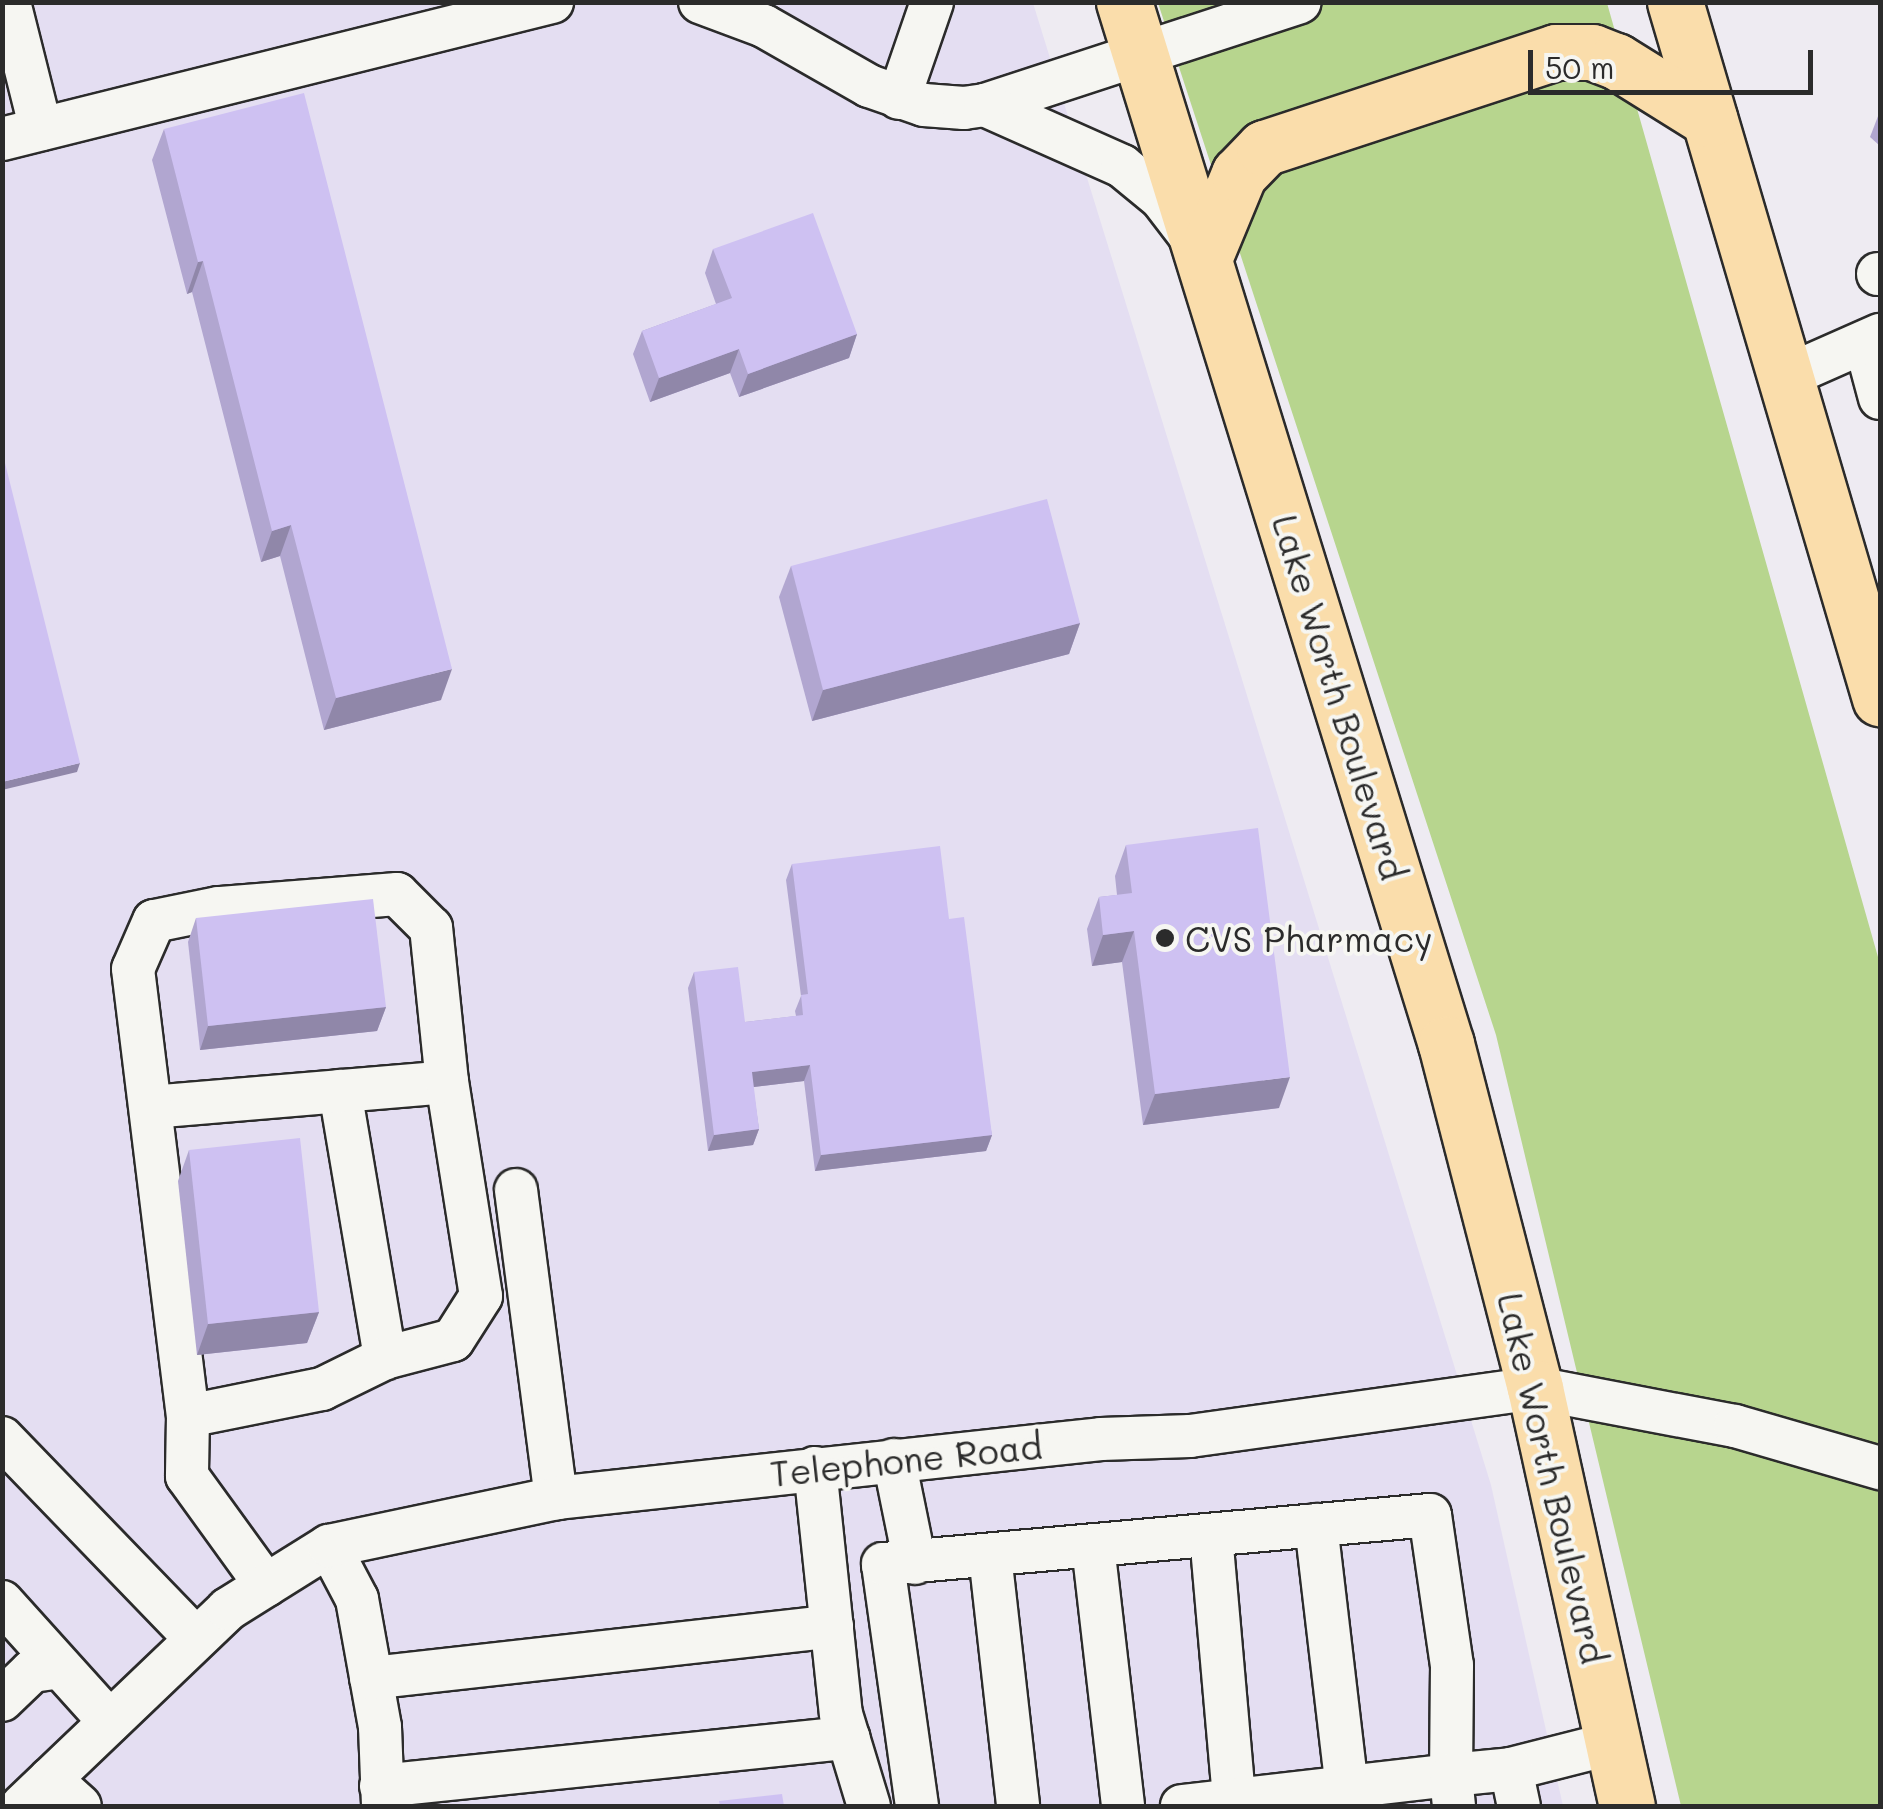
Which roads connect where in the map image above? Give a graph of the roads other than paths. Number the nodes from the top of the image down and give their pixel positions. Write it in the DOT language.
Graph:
graph roads {
  1 [pos="9,2"];
  2 [pos="552,2"];
  3 [pos="700,2"];
  4 [pos="932,2"];
  5 [pos="1124,2"];
  6 [pos="1300,2"];
  7 [pos="1676,2"];
  8 [pos="452,16"];
  9 [pos="1142,55"];
  10 [pos="899,98"];
  11 [pos="985,106"];
  12 [pos="1709,119"];
  13 [pos="22,134"];
  14 [pos="1205,256"];
  15 [pos="1873,338"];
  16 [pos="1787,376"];
  17 [pos="1880,398"];
  18 [pos="1880,698"];
  19 [pos="448,1082"];
  20 [pos="340,1092"];
  21 [pos="151,1107"];
  22 [pos="516,1190"];
  23 [pos="384,1358"];
  24 [pos="1536,1388"];
  25 [pos="188,1416"];
  26 [pos="2,1438"];
  27 [pos="894,1460"];
  28 [pos="815,1468"];
  29 [pos="1880,1468"];
  30 [pos="556,1498"];
  31 [pos="1316,1525"];
  32 [pos="1211,1535"];
  33 [pos="328,1546"];
  34 [pos="1093,1546"];
  35 [pos="990,1556"];
  36 [pos="915,1562"];
  37 [pos="266,1584"];
  38 [pos="2,1602"];
  39 [pos="832,1626"];
  40 [pos="196,1639"];
  41 [pos="60,1667"];
  42 [pos="371,1678"];
  43 [pos="2,1700"];
  44 [pos="110,1722"];
  45 [pos="849,1738"];
  46 [pos="1614,1742"];
  47 [pos="1347,1787"];
  48 [pos="1515,1788"];
  49 [pos="1452,1791"];
  50 [pos="382,1796"];
  51 [pos="50,1797"];
  52 [pos="1234,1800"];
  53 [pos="868,1806"];
  54 [pos="917,1806"];
  55 [pos="1018,1806"];
  56 [pos="1123,1806"];
  57 [pos="1182,1806"];
  58 [pos="1628,1806"];
  1 -- 13 [label="street"];
  2 -- 8 [label="street"];
  3 -- 10 [label="street"];
  4 -- 10 [label="street"];
  5 -- 9 [label="highway, Lake Worth Boulevard"];
  6 -- 9 [label="street"];
  7 -- 12 [label="highway"];
  8 -- 13 [label="street"];
  9 -- 11 [label="street"];
  9 -- 14 [label="highway, Lake Worth Boulevard"];
  10 -- 11 [label="street"];
  11 -- 14 [label="street"];
  12 -- 14 [label="highway"];
  12 -- 16 [label="highway"];
  14 -- 24 [label="highway, Lake Worth Boulevard"];
  15 -- 16 [label="street"];
  15 -- 17 [label="street"];
  16 -- 18 [label="highway"];
  19 -- 20 [label="street"];
  19 -- 21 [label="street"];
  19 -- 23 [label="street"];
  20 -- 21 [label="street"];
  20 -- 23 [label="street"];
  21 -- 25 [label="street"];
  22 -- 30 [label="street"];
  23 -- 25 [label="street"];
  24 -- 27 [label="street, Telephone Road"];
  24 -- 29 [label="street, Telephone Road"];
  24 -- 46 [label="highway, Lake Worth Boulevard"];
  25 -- 37 [label="street"];
  26 -- 40 [label="street"];
  27 -- 28 [label="street, Telephone Road"];
  27 -- 36 [label="street"];
  28 -- 30 [label="street, Telephone Road"];
  28 -- 39 [label="street"];
  30 -- 33 [label="street, Telephone Road"];
  31 -- 32 [label="street"];
  31 -- 47 [label="street"];
  31 -- 49 [label="street"];
  32 -- 34 [label="street"];
  32 -- 52 [label="street"];
  33 -- 37 [label="street, Telephone Road"];
  33 -- 42 [label="street"];
  34 -- 35 [label="street"];
  34 -- 56 [label="street"];
  35 -- 36 [label="street"];
  35 -- 55 [label="street"];
  36 -- 54 [label="street"];
  37 -- 40 [label="street, Telephone Road"];
  38 -- 41 [label="street"];
  39 -- 42 [label="street"];
  39 -- 45 [label="street"];
  40 -- 44 [label="street, Telephone Road"];
  41 -- 43 [label="street"];
  41 -- 44 [label="street"];
  42 -- 50 [label="street"];
  44 -- 51 [label="street, Telephone Road"];
  45 -- 50 [label="street"];
  45 -- 53 [label="street"];
  46 -- 48 [label="street"];
  46 -- 58 [label="highway, Lake Worth Boulevard"];
  47 -- 49 [label="street"];
  47 -- 52 [label="street"];
  48 -- 49 [label="street"];
  52 -- 57 [label="street"];
}
